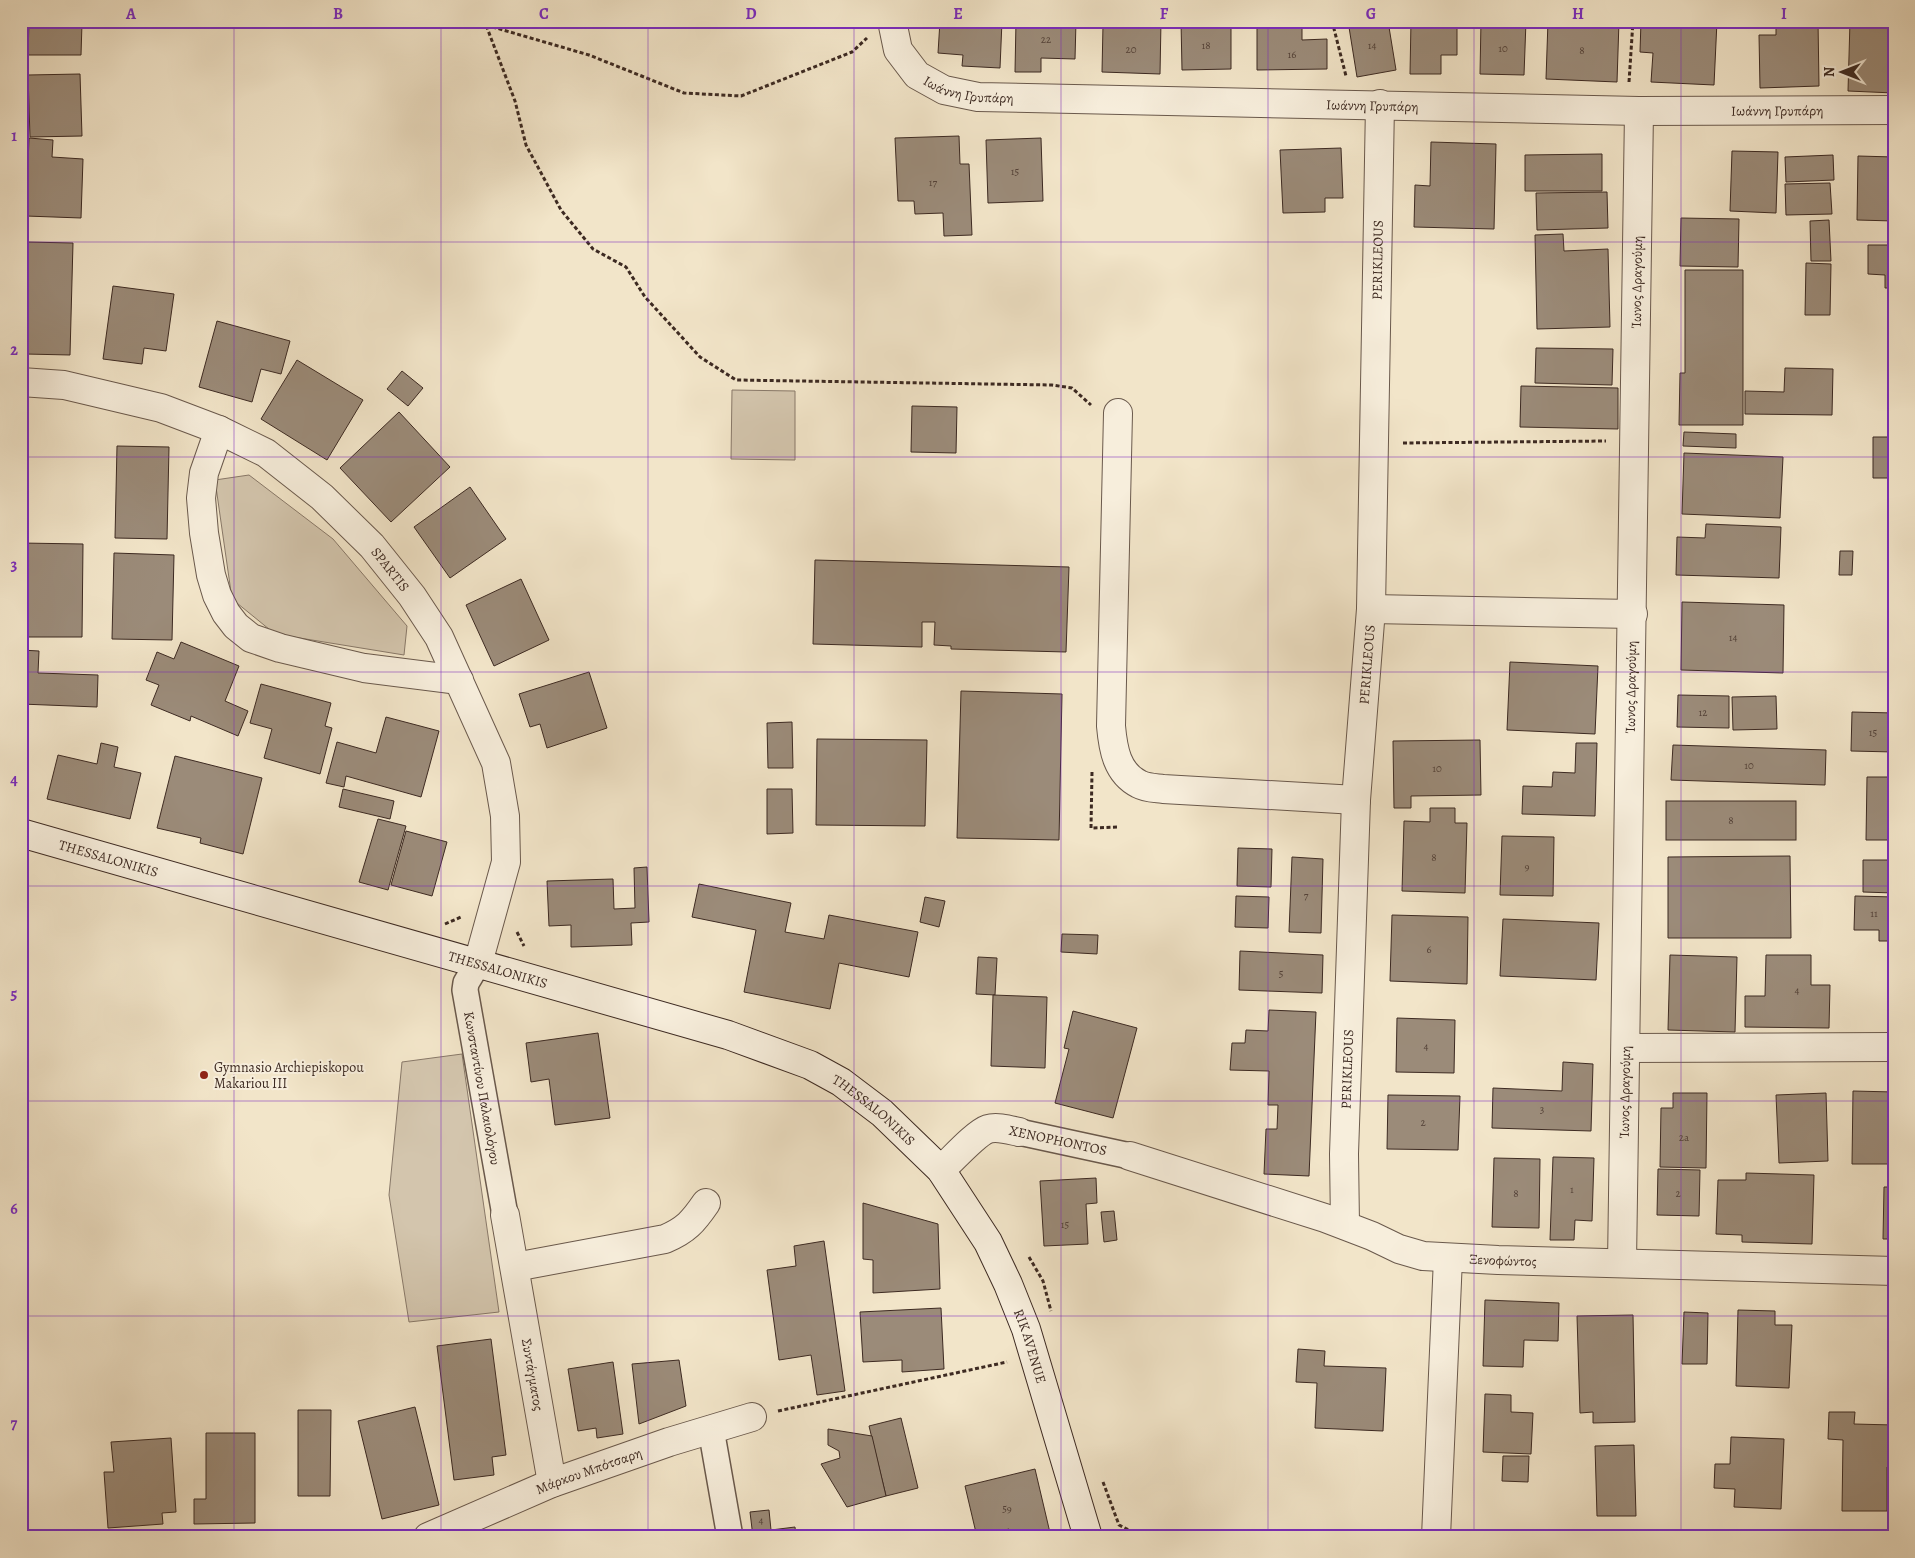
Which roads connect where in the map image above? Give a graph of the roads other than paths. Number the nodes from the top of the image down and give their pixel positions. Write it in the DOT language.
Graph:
graph roads {
  1 [pos="882,27"];
  2 [pos="1380,104"];
  3 [pos="1633,110"];
  4 [pos="1894,110"];
  5 [pos="21,382"];
  6 [pos="1118,413"];
  7 [pos="219,430"];
  8 [pos="1371,609"];
  9 [pos="1633,614"];
  10 [pos="459,680"];
  11 [pos="1356,800"];
  12 [pos="21,833"];
  13 [pos="478,963"];
  14 [pos="1626,1048"];
  15 [pos="1894,1048"];
  16 [pos="1019,1132"];
  17 [pos="1130,1156"];
  18 [pos="941,1170"];
  19 [pos="706,1203"];
  20 [pos="505,1215"];
  21 [pos="1345,1225"];
  22 [pos="1448,1258"];
  23 [pos="1622,1263"];
  24 [pos="515,1267"];
  25 [pos="1894,1270"];
  26 [pos="752,1417"];
  27 [pos="711,1430"];
  28 [pos="552,1483"];
  29 [pos="428,1537"];
  30 [pos="730,1537"];
  31 [pos="1088,1537"];
  32 [pos="1436,1537"];
  1 -- 2 [label="street, Ιωάννη Γρυπάρη"];
  2 -- 3 [label="street, Ιωάννη Γρυπάρη"];
  2 -- 8 [label="street, PERIKLEOUS"];
  3 -- 4 [label="street, Ιωάννη Γρυπάρη"];
  3 -- 9 [label="street, Ίωνος Δραγούμη"];
  5 -- 7 [label="street, SPARTIS"];
  6 -- 11 [label="street"];
  7 -- 10 [label="street, SPARTIS"];
  7 -- 10 [label="street"];
  8 -- 9 [label="street"];
  8 -- 11 [label="street, PERIKLEOUS"];
  9 -- 14 [label="street, Ίωνος Δραγούμη"];
  10 -- 13 [label="street, SPARTIS"];
  11 -- 21 [label="street, PERIKLEOUS"];
  12 -- 13 [label="street, THESSALONIKIS"];
  13 -- 18 [label="street, THESSALONIKIS"];
  13 -- 20 [label="street, Κωνσταντίνου Παλαιολόγου"];
  14 -- 15 [label="street"];
  14 -- 23 [label="street, Ίωνος Δραγούμη"];
  16 -- 17 [label="street, XENOPHONTOS"];
  16 -- 18 [label="street, XENOPHONTOS"];
  17 -- 21 [label="street, Ξενοφώντος"];
  18 -- 31 [label="street, RIK AVENUE"];
  19 -- 24 [label="street"];
  20 -- 24 [label="street, Συντάγματος"];
  21 -- 22 [label="street, Ξενοφώντος"];
  22 -- 23 [label="street, Ξενοφώντος"];
  22 -- 32 [label="street"];
  23 -- 25 [label="street, Ξενοφώντος"];
  24 -- 28 [label="street, Συντάγματος"];
  26 -- 27 [label="street, Μάρκου Μπότσαρη"];
  27 -- 28 [label="street, Μάρκου Μπότσαρη"];
  27 -- 30 [label="street"];
  28 -- 29 [label="street, Μάρκου Μπότσαρη"];
}
